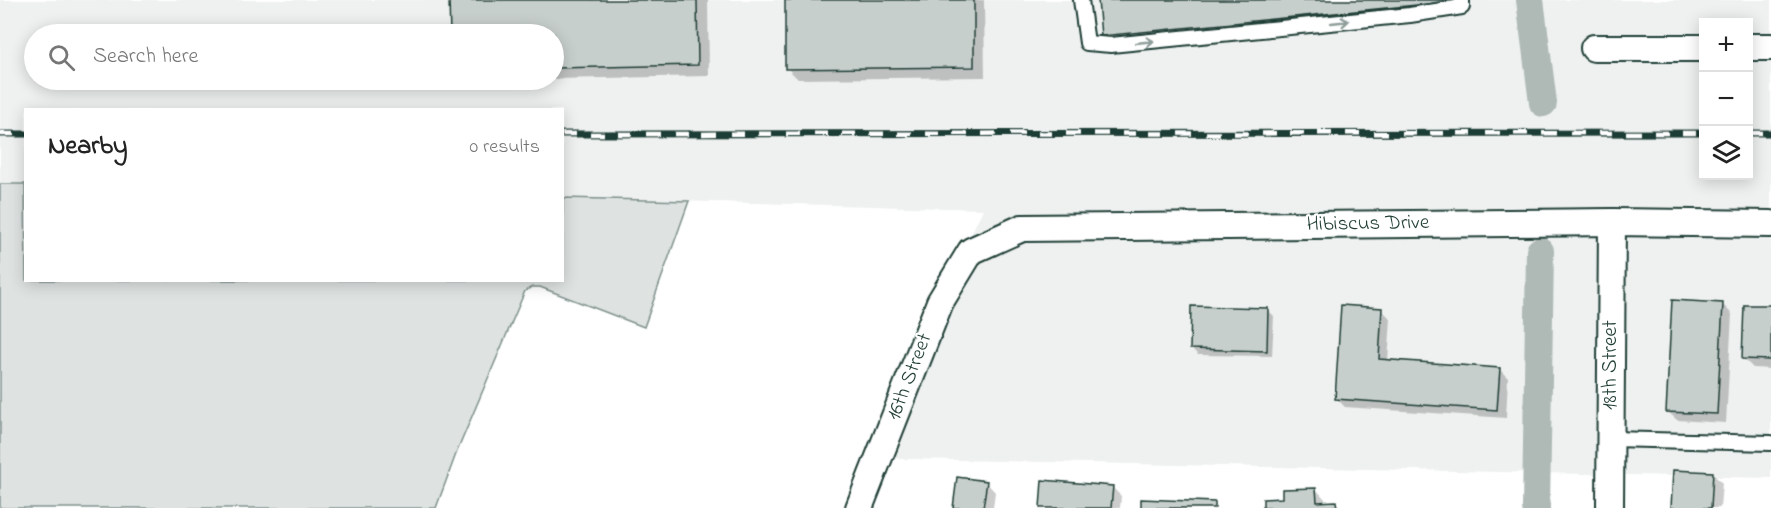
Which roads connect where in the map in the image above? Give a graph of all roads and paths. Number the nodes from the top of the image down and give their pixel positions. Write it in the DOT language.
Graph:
graph roads {
  1 [pos="1081,0"];
  2 [pos="1462,0"];
  3 [pos="1753,47"];
  4 [pos="1771,47"];
  5 [pos="1594,48"];
  6 [pos="1699,48"];
  7 [pos="1612,222"];
  8 [pos="1771,224"];
  9 [pos="971,251"];
  10 [pos="1611,439"];
  11 [pos="1771,443"];
  12 [pos="859,508"];
  13 [pos="1610,508"];
  1 -- 2 [label="lane, one-way"];
  3 -- 4 [label="street"];
  5 -- 6 [label="street"];
  7 -- 8 [label="street, Hibiscus Drive"];
  7 -- 9 [label="street, Hibiscus Drive"];
  7 -- 10 [label="street, 18th Street"];
  9 -- 12 [label="street, 16th Street"];
  10 -- 11 [label="lane"];
  10 -- 13 [label="street, 18th Street"];
}
